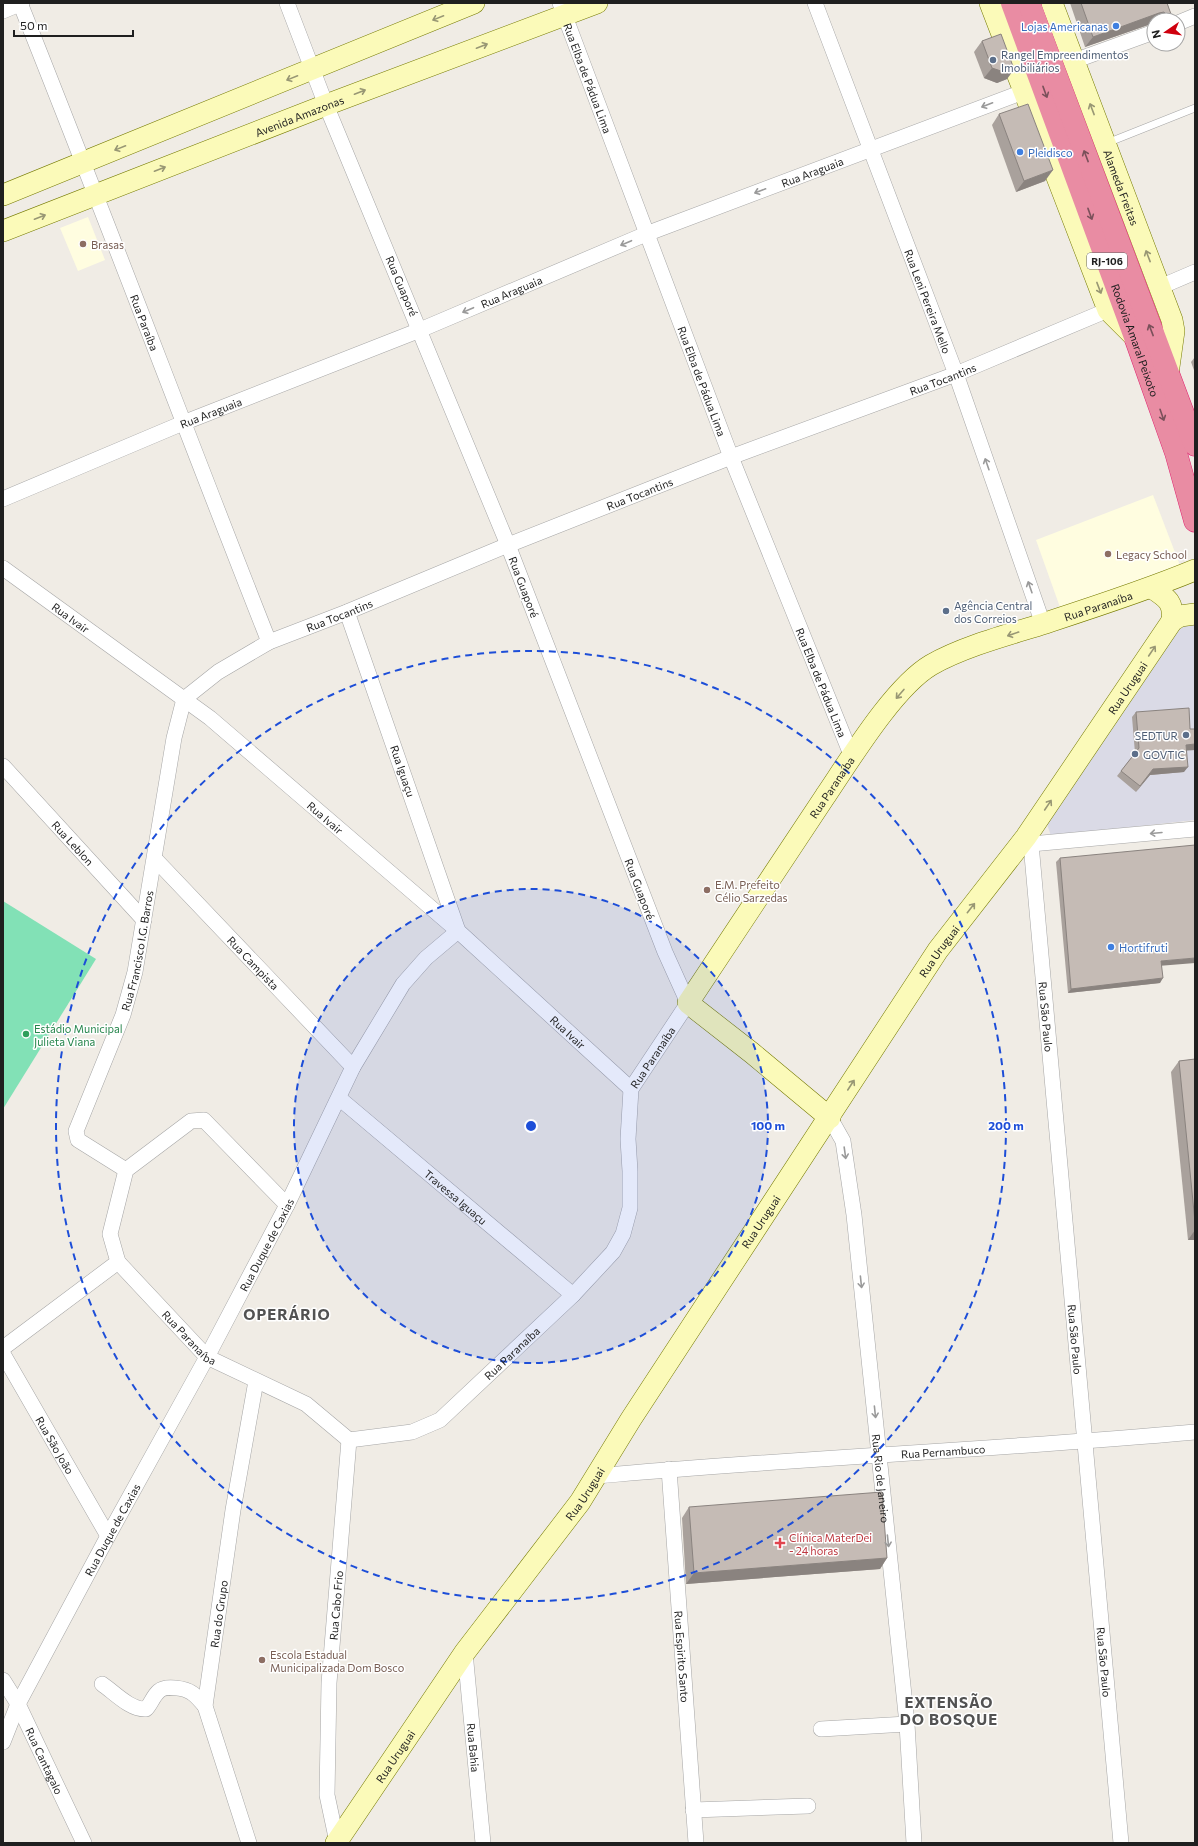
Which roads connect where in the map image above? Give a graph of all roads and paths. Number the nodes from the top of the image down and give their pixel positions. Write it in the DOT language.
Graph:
graph roads {
  1 [pos="20,3"];
  2 [pos="287,3"];
  3 [pos="474,3"];
  4 [pos="597,3"];
  5 [pos="815,3"];
  6 [pos="990,3"];
  7 [pos="1012,3"];
  8 [pos="1029,3"];
  9 [pos="1052,3"];
  10 [pos="562,9"];
  11 [pos="3,11"];
  12 [pos="1146,35"];
  13 [pos="1074,61"];
  14 [pos="312,69"];
  15 [pos="1023,92"];
  16 [pos="326,105"];
  17 [pos="1195,108"];
  18 [pos="1105,144"];
  19 [pos="870,150"];
  20 [pos="84,163"];
  21 [pos="96,194"];
  22 [pos="3,195"];
  23 [pos="3,231"];
  24 [pos="646,234"];
  25 [pos="1195,272"];
  26 [pos="1160,287"];
  27 [pos="1108,310"];
  28 [pos="420,330"];
  29 [pos="1134,337"];
  30 [pos="956,374"];
  31 [pos="1168,374"];
  32 [pos="182,423"];
  33 [pos="1195,445"];
  34 [pos="732,457"];
  35 [pos="3,499"];
  36 [pos="1195,521"];
  37 [pos="508,545"];
  38 [pos="3,568"];
  39 [pos="1195,570"];
  40 [pos="1152,588"];
  41 [pos="347,612"];
  42 [pos="1195,614"];
  43 [pos="1172,621"];
  44 [pos="1043,624"];
  45 [pos="269,642"];
  46 [pos="184,699"];
  47 [pos="852,757"];
  48 [pos="3,766"];
  49 [pos="1195,829"];
  50 [pos="1028,841"];
  51 [pos="155,859"];
  52 [pos="144,920"];
  53 [pos="458,931"];
  54 [pos="688,1003"];
  55 [pos="353,1067"];
  56 [pos="631,1089"];
  57 [pos="339,1098"];
  58 [pos="830,1118"];
  59 [pos="126,1170"];
  60 [pos="287,1204"];
  61 [pos="118,1262"];
  62 [pos="572,1295"];
  63 [pos="3,1348"];
  64 [pos="3,1354"];
  65 [pos="207,1357"];
  66 [pos="256,1381"];
  67 [pos="1195,1432"];
  68 [pos="349,1440"];
  69 [pos="1084,1442"];
  70 [pos="880,1455"];
  71 [pos="669,1469"];
  72 [pos="596,1476"];
  73 [pos="108,1536"];
  74 [pos="465,1652"];
  75 [pos="3,1680"];
  76 [pos="102,1684"];
  77 [pos="18,1704"];
  78 [pos="206,1706"];
  79 [pos="907,1724"];
  80 [pos="821,1728"];
  81 [pos="3,1742"];
  82 [pos="808,1806"];
  83 [pos="693,1810"];
  84 [pos="337,1842"];
  85 [pos="84,1843"];
  86 [pos="248,1843"];
  87 [pos="483,1843"];
  88 [pos="696,1843"];
  89 [pos="914,1843"];
  90 [pos="1121,1843"];
  1 -- 11 [label="street"];
  1 -- 20 [label="street, Rua Paraíba"];
  2 -- 14 [label="street, Rua Guaporé"];
  3 -- 14 [label="street, one-way"];
  4 -- 10 [label="street, Avenida Amazonas"];
  5 -- 19 [label="street, Rua Leni Pereira Mello"];
  6 -- 15 [label="street"];
  7 -- 29 [label="highway, Rodovia Amaral Peixoto / RJ-106, one-way"];
  31 -- 8 [label="highway, Rodovia Amaral Peixoto / RJ-106, one-way"];
  9 -- 13 [label="street, Alameda Freitas"];
  16 -- 10 [label="street, Avenida Amazonas, one-way"];
  10 -- 24 [label="street, Rua Elba de Pádua Lima"];
  12 -- 13 [label="street"];
  18 -- 13 [label="street, Alameda Freitas, one-way"];
  14 -- 16 [label="street, Rua Guaporé"];
  14 -- 20 [label="street, one-way"];
  15 -- 19 [label="street, Rua Araguaia, one-way"];
  15 -- 27 [label="street, one-way"];
  21 -- 16 [label="street, Avenida Amazonas, one-way"];
  16 -- 28 [label="street, Rua Guaporé"];
  17 -- 18 [label="lane"];
  26 -- 18 [label="street, Alameda Freitas, one-way"];
  19 -- 24 [label="street, Rua Araguaia, one-way"];
  19 -- 30 [label="street, Rua Leni Pereira Mello"];
  20 -- 21 [label="street, Rua Paraíba"];
  20 -- 22 [label="street"];
  23 -- 21 [label="street, Avenida Amazonas, one-way"];
  21 -- 32 [label="street, Rua Paraíba"];
  24 -- 28 [label="street, Rua Araguaia, one-way"];
  24 -- 34 [label="street, Rua Elba de Pádua Lima"];
  25 -- 26 [label="street"];
  26 -- 31 [label="street, Alameda Freitas"];
  27 -- 29 [label="street"];
  27 -- 30 [label="street, Rua Tocantins"];
  28 -- 32 [label="street, Rua Araguaia"];
  28 -- 37 [label="street, Rua Guaporé"];
  29 -- 36 [label="highway, Rodovia Amaral Peixoto / RJ-106, one-way"];
  30 -- 34 [label="street, Rua Tocantins"];
  44 -- 30 [label="street, Rua Leni Pereira Mello, one-way"];
  31 -- 33 [label="highway, Rodovia Amaral Peixoto / RJ-106"];
  32 -- 35 [label="street, Rua Araguaia"];
  32 -- 45 [label="street, Rua Paraíba"];
  34 -- 37 [label="street, Rua Tocantins"];
  34 -- 47 [label="street, Rua Elba de Pádua Lima"];
  37 -- 41 [label="street, Rua Tocantins"];
  37 -- 54 [label="street, Rua Guaporé"];
  38 -- 46 [label="street, Rua Ivair"];
  39 -- 40 [label="street, Rua Paranaíba"];
  40 -- 43 [label="street"];
  40 -- 44 [label="street, Rua Paranaíba"];
  41 -- 45 [label="street, Rua Tocantins"];
  41 -- 53 [label="street, Rua Iguaçu"];
  42 -- 43 [label="street"];
  50 -- 43 [label="street, Rua Uruguai, one-way"];
  44 -- 47 [label="street, Rua Paranaíba, one-way"];
  45 -- 46 [label="street, Rua Tocantins"];
  46 -- 51 [label="street, Rua Francisco I.G. Barros"];
  46 -- 53 [label="street, Rua Ivair"];
  47 -- 54 [label="street, Rua Paranaíba"];
  48 -- 52 [label="street, Rua Leblon"];
  49 -- 50 [label="street, one-way"];
  58 -- 50 [label="street, Rua Uruguai, one-way"];
  50 -- 69 [label="street, Rua São Paulo"];
  51 -- 52 [label="street, Rua Francisco I.G. Barros"];
  51 -- 55 [label="street, Rua Campista"];
  52 -- 59 [label="street, Rua Francisco I.G. Barros"];
  53 -- 55 [label="street, Rua Duque de Caxias"];
  53 -- 56 [label="street, Rua Ivair"];
  54 -- 56 [label="street, Rua Paranaíba"];
  54 -- 58 [label="street, Rua Guaporé"];
  55 -- 57 [label="street, Rua Duque de Caxias"];
  56 -- 62 [label="street, Rua Paranaíba"];
  57 -- 60 [label="street, Rua Duque de Caxias"];
  57 -- 62 [label="street, Travessa Iguaçu"];
  58 -- 70 [label="street, Rua Rio de Janeiro, one-way"];
  58 -- 72 [label="street, Rua Uruguai"];
  59 -- 60 [label="street"];
  59 -- 61 [label="street"];
  60 -- 65 [label="street, Rua Duque de Caxias"];
  61 -- 63 [label="street"];
  61 -- 65 [label="street, Rua Paranaíba"];
  62 -- 68 [label="street, Rua Paranaíba"];
  64 -- 73 [label="street, Rua São João"];
  65 -- 66 [label="street, Rua Paranaíba"];
  65 -- 73 [label="street, Rua Duque de Caxias"];
  66 -- 68 [label="street, Rua Paranaíba"];
  66 -- 78 [label="street, Rua do Grupo"];
  67 -- 69 [label="street, Rua Pernambuco"];
  68 -- 84 [label="street, Rua Cabo Frio"];
  69 -- 70 [label="street, Rua Pernambuco"];
  69 -- 90 [label="street, Rua São Paulo"];
  70 -- 71 [label="street, Rua Pernambuco"];
  70 -- 79 [label="street, Rua Rio de Janeiro, one-way"];
  71 -- 72 [label="street, Rua Pernambuco"];
  71 -- 83 [label="street, Rua Espirito Santo"];
  72 -- 74 [label="street, Rua Uruguai"];
  73 -- 77 [label="street, Rua Duque de Caxias"];
  74 -- 84 [label="street, Rua Uruguai"];
  74 -- 87 [label="street, Rua Bahia"];
  75 -- 77 [label="street, Rua Cantagalo"];
  76 -- 78 [label="street"];
  77 -- 81 [label="street, Rua Duque de Caxias"];
  77 -- 85 [label="street, Rua Cantagalo"];
  78 -- 86 [label="street, Rua do Grupo"];
  79 -- 80 [label="street"];
  79 -- 89 [label="street, Rua Rio de Janeiro"];
  82 -- 83 [label="street"];
  83 -- 88 [label="street, Rua Espirito Santo"];
}
